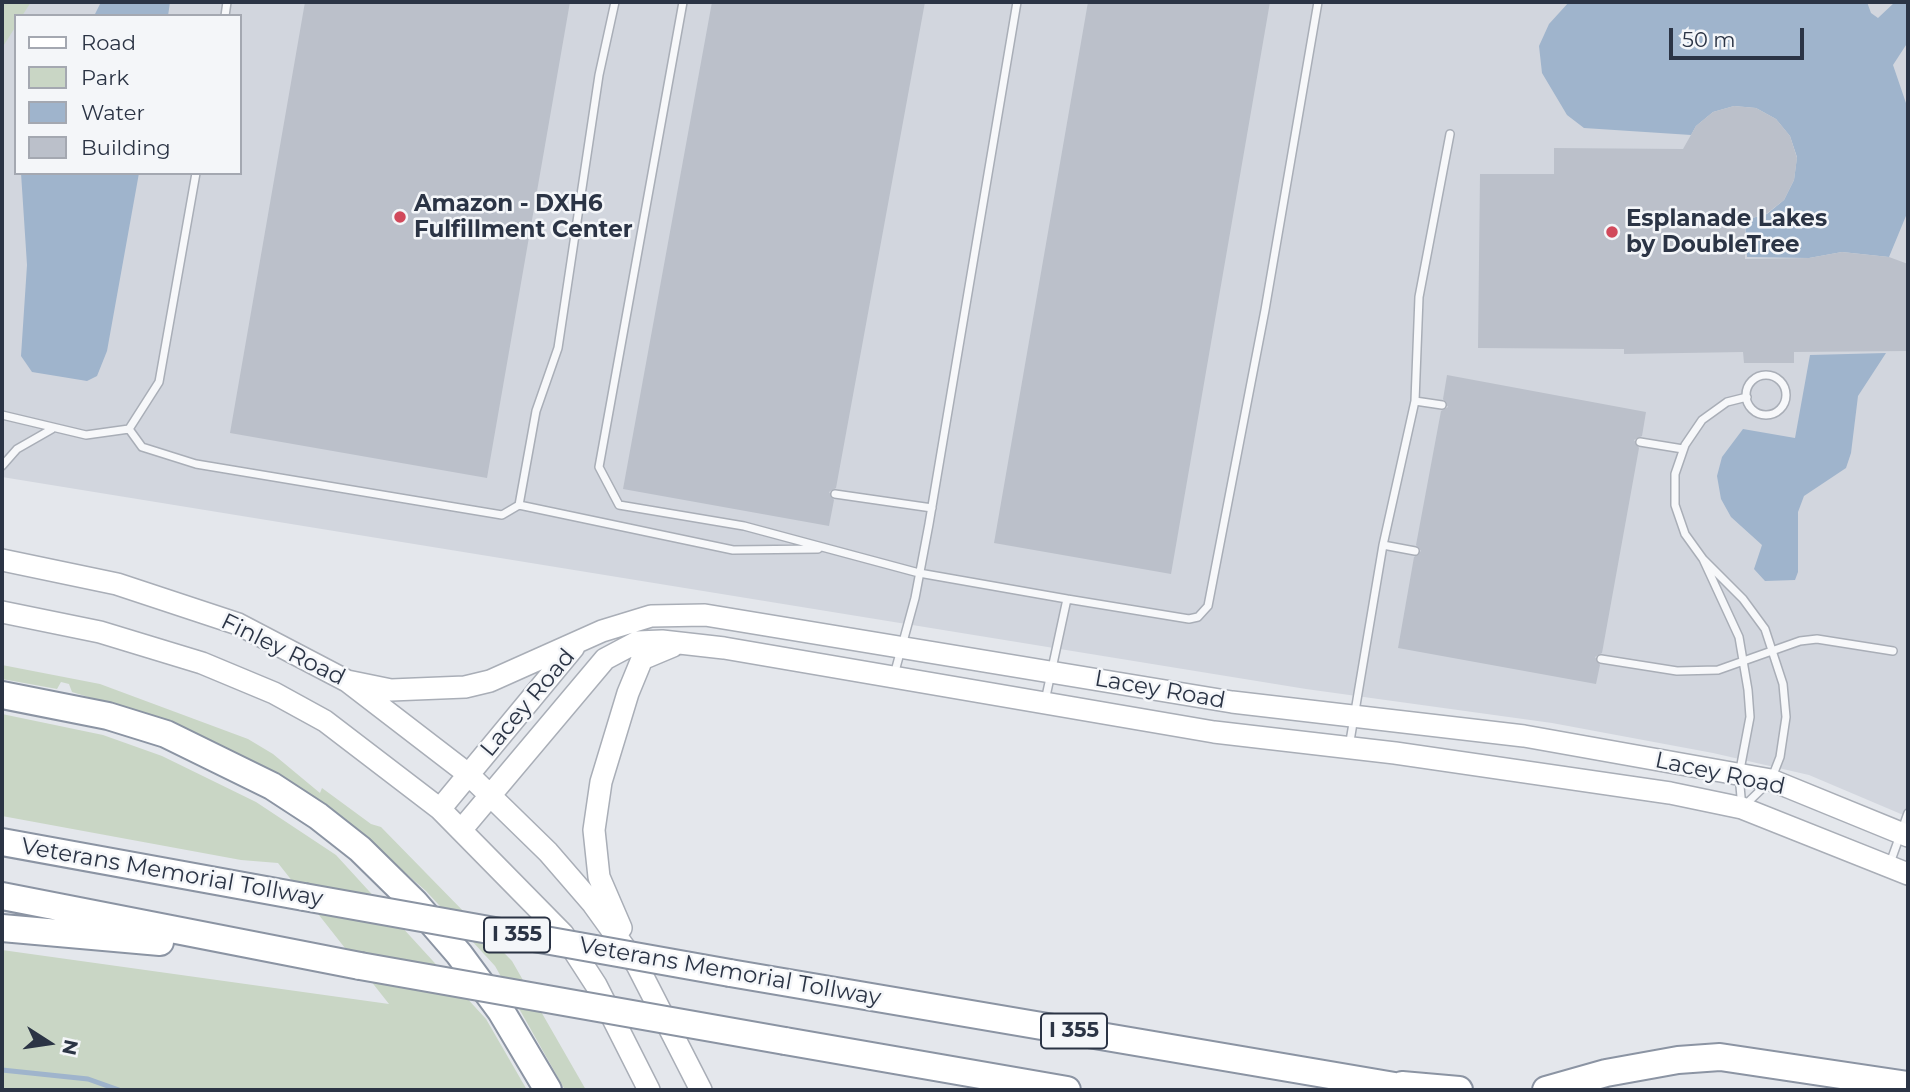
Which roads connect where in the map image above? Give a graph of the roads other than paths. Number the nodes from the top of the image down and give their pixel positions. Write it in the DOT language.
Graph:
graph roads {
  1 [pos="615,2"];
  2 [pos="683,2"];
  3 [pos="1017,2"];
  4 [pos="1318,2"];
  5 [pos="1450,134"];
  6 [pos="196,175"];
  7 [pos="1746,397"];
  8 [pos="1415,401"];
  9 [pos="1442,405"];
  10 [pos="2,415"];
  11 [pos="52,429"];
  12 [pos="129,429"];
  13 [pos="1640,442"];
  14 [pos="1683,449"];
  15 [pos="2,466"];
  16 [pos="835,494"];
  17 [pos="519,505"];
  18 [pos="932,508"];
  19 [pos="1383,545"];
  20 [pos="827,548"];
  21 [pos="1415,551"];
  22 [pos="1703,559"];
  23 [pos="2,560"];
  24 [pos="919,573"];
  25 [pos="1067,598"];
  26 [pos="2,612"];
  27 [pos="578,642"];
  28 [pos="685,642"];
  29 [pos="899,648"];
  30 [pos="1894,651"];
  31 [pos="1773,652"];
  32 [pos="1601,659"];
  33 [pos="1743,663"];
  34 [pos="1051,671"];
  35 [pos="893,679"];
  36 [pos="347,681"];
  37 [pos="2,695"];
  38 [pos="1045,703"];
  39 [pos="1351,716"];
  40 [pos="1349,749"];
  41 [pos="468,774"];
  42 [pos="1739,775"];
  43 [pos="1771,780"];
  44 [pos="490,796"];
  45 [pos="1742,808"];
  46 [pos="440,809"];
  47 [pos="1906,827"];
  48 [pos="462,829"];
  49 [pos="2,842"];
  50 [pos="1898,870"];
  51 [pos="2,896"];
  52 [pos="2,928"];
  53 [pos="292,954"];
  54 [pos="637,965"];
  55 [pos="1381,1083"];
  56 [pos="1908,1085"];
  57 [pos="548,1090"];
  58 [pos="649,1090"];
  59 [pos="701,1090"];
  60 [pos="1067,1090"];
  61 [pos="1418,1090"];
  62 [pos="1459,1090"];
  63 [pos="1546,1090"];
  1 -- 17 [label="lane"];
  2 -- 20 [label="lane"];
  3 -- 18 [label="lane"];
  4 -- 25 [label="lane"];
  5 -- 8 [label="lane"];
  6 -- 12 [label="lane"];
  7 -- 7 [label="lane"];
  7 -- 14 [label="lane"];
  8 -- 9 [label="lane"];
  8 -- 19 [label="lane"];
  10 -- 11 [label="lane"];
  11 -- 12 [label="lane"];
  11 -- 15 [label="lane"];
  12 -- 17 [label="lane"];
  13 -- 14 [label="lane"];
  14 -- 22 [label="lane"];
  16 -- 18 [label="lane"];
  17 -- 20 [label="lane"];
  18 -- 24 [label="lane"];
  19 -- 21 [label="lane"];
  19 -- 39 [label="lane"];
  20 -- 24 [label="lane"];
  22 -- 31 [label="lane"];
  22 -- 33 [label="lane"];
  23 -- 36 [label="main road, Finley Road"];
  24 -- 25 [label="lane"];
  24 -- 29 [label="lane"];
  25 -- 34 [label="lane"];
  26 -- 46 [label="main road, Finley Road"];
  27 -- 29 [label="main road, Lacey Road"];
  27 -- 36 [label="main road"];
  27 -- 41 [label="main road, Lacey Road"];
  28 -- 35 [label="main road, Lacey Road"];
  28 -- 44 [label="main road, Lacey Road"];
  28 -- 54 [label="main road"];
  29 -- 34 [label="main road, Lacey Road"];
  29 -- 35 [label="lane"];
  30 -- 31 [label="lane"];
  31 -- 33 [label="lane"];
  31 -- 43 [label="lane"];
  32 -- 33 [label="lane"];
  33 -- 42 [label="lane"];
  34 -- 38 [label="lane"];
  34 -- 39 [label="main road, Lacey Road"];
  35 -- 38 [label="main road, Lacey Road"];
  36 -- 41 [label="main road, Finley Road"];
  37 -- 57 [label="highway"];
  38 -- 40 [label="main road, Lacey Road"];
  39 -- 40 [label="lane"];
  39 -- 42 [label="main road, Lacey Road"];
  40 -- 45 [label="main road, Lacey Road"];
  41 -- 44 [label="main road, Finley Road"];
  41 -- 46 [label="main road, Lacey Road"];
  42 -- 43 [label="main road, Lacey Road"];
  42 -- 45 [label="lane"];
  43 -- 45 [label="lane"];
  43 -- 47 [label="main road, Lacey Road"];
  44 -- 48 [label="main road"];
  44 -- 54 [label="main road, Finley Road"];
  45 -- 50 [label="main road, Lacey Road"];
  46 -- 48 [label="main road, Finley Road"];
  47 -- 50 [label="lane"];
  48 -- 58 [label="main road, Finley Road"];
  49 -- 55 [label="highway, Veterans Memorial Tollway / I 355, bridge"];
  51 -- 53 [label="highway"];
  52 -- 53 [label="highway"];
  53 -- 60 [label="highway, bridge"];
  54 -- 59 [label="main road, Finley Road"];
  55 -- 61 [label="highway, Veterans Memorial Tollway / I 355"];
  55 -- 62 [label="highway"];
  56 -- 63 [label="highway"];
}
